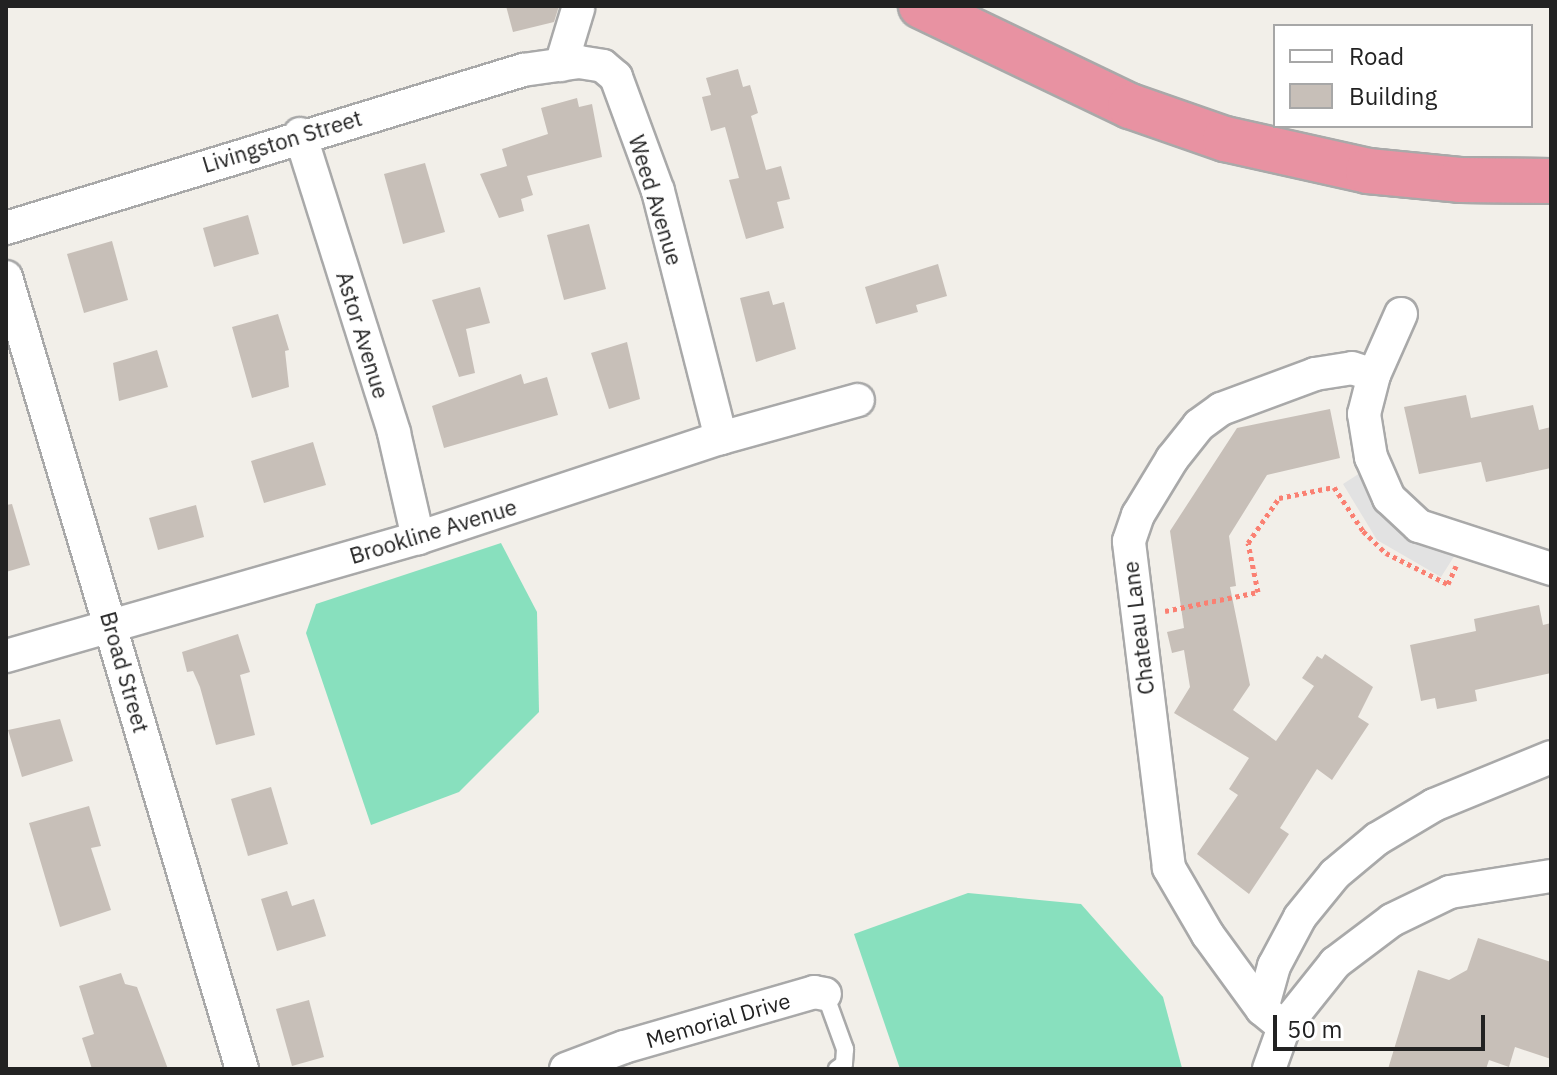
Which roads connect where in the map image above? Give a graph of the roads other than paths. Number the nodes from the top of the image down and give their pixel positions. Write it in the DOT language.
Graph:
graph roads {
  1 [pos="921,6"];
  2 [pos="578,9"];
  3 [pos="561,65"];
  4 [pos="300,134"];
  5 [pos="1551,181"];
  6 [pos="6,228"];
  7 [pos="6,277"];
  8 [pos="1401,314"];
  9 [pos="1374,375"];
  10 [pos="858,400"];
  11 [pos="721,438"];
  12 [pos="418,538"];
  13 [pos="1551,569"];
  14 [pos="111,625"];
  15 [pos="6,656"];
  16 [pos="1551,757"];
  17 [pos="1551,876"];
  18 [pos="825,994"];
  19 [pos="1273,1018"];
  20 [pos="242,1069"];
  21 [pos="566,1069"];
  22 [pos="837,1069"];
  23 [pos="1269,1069"];
  1 -- 5 [label="highway"];
  2 -- 3 [label="street"];
  3 -- 4 [label="street, Livingston Street"];
  3 -- 11 [label="street, Weed Avenue"];
  4 -- 6 [label="street, Livingston Street"];
  4 -- 12 [label="street, Astor Avenue"];
  7 -- 14 [label="street, Broad Street"];
  8 -- 9 [label="street"];
  9 -- 13 [label="street"];
  9 -- 19 [label="street, Chateau Lane"];
  10 -- 11 [label="street, Brookline Avenue"];
  11 -- 12 [label="street, Brookline Avenue"];
  12 -- 14 [label="street, Brookline Avenue"];
  14 -- 15 [label="street, Brookline Avenue"];
  14 -- 20 [label="street, Broad Street"];
  16 -- 19 [label="street"];
  17 -- 19 [label="street"];
  18 -- 21 [label="street, Memorial Drive"];
  18 -- 22 [label="lane"];
  19 -- 23 [label="street"];
}
